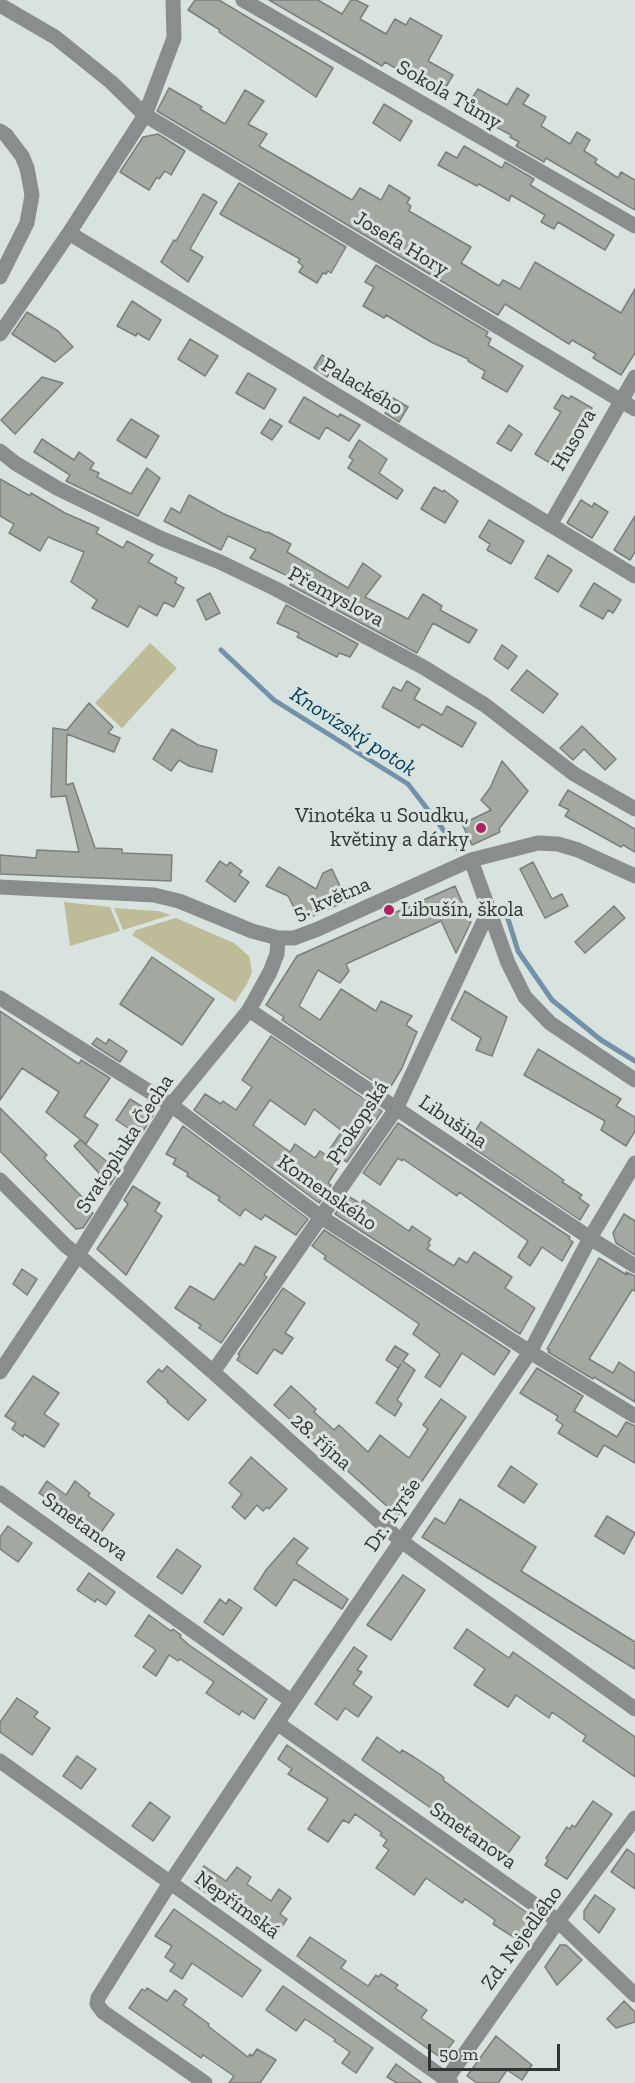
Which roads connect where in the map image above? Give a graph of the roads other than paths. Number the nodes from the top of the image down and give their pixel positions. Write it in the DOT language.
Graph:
graph roads {
  1 [pos="173,0"];
  2 [pos="243,0"];
  3 [pos="0,5"];
  4 [pos="145,115"];
  5 [pos="0,131"];
  6 [pos="635,226"];
  7 [pos="69,233"];
  8 [pos="0,277"];
  9 [pos="0,334"];
  10 [pos="635,377"];
  11 [pos="621,401"];
  12 [pos="635,409"];
  13 [pos="0,451"];
  14 [pos="550,525"];
  15 [pos="635,576"];
  16 [pos="635,809"];
  17 [pos="471,860"];
  18 [pos="635,876"];
  19 [pos="0,887"];
  20 [pos="489,910"];
  21 [pos="278,938"];
  22 [pos="0,998"];
  23 [pos="249,1010"];
  24 [pos="635,1080"];
  25 [pos="171,1105"];
  26 [pos="396,1109"];
  27 [pos="635,1162"];
  28 [pos="0,1180"];
  29 [pos="321,1217"];
  30 [pos="590,1238"];
  31 [pos="78,1255"];
  32 [pos="635,1266"];
  33 [pos="530,1352"];
  34 [pos="0,1372"];
  35 [pos="213,1372"];
  36 [pos="635,1416"];
  37 [pos="0,1493"];
  38 [pos="400,1541"];
  39 [pos="291,1701"];
  40 [pos="635,1709"];
  41 [pos="277,1723"];
  42 [pos="0,1761"];
  43 [pos="635,1818"];
  44 [pos="170,1883"];
  45 [pos="558,1921"];
  46 [pos="635,1995"];
  47 [pos="447,2082"];
  48 [pos="205,2083"];
  1 -- 4 [label="street"];
  2 -- 6 [label="street, Sokola Tůmy"];
  3 -- 4 [label="street, Josefa Hory"];
  4 -- 7 [label="street"];
  4 -- 11 [label="street, Josefa Hory"];
  5 -- 8 [label="street"];
  7 -- 9 [label="street"];
  7 -- 14 [label="street, Palackého"];
  10 -- 11 [label="street, Husova"];
  11 -- 12 [label="street, Josefa Hory"];
  11 -- 14 [label="street, Husova"];
  13 -- 16 [label="street, Přemyslova"];
  14 -- 15 [label="street, Palackého"];
  17 -- 18 [label="street, 5. května"];
  17 -- 20 [label="street"];
  17 -- 21 [label="street, 5. května"];
  19 -- 21 [label="street, 5. května"];
  20 -- 24 [label="street"];
  20 -- 26 [label="street, Prokopská"];
  21 -- 23 [label="street, Svatopluka Čecha"];
  22 -- 25 [label="street, Komenského"];
  23 -- 25 [label="street, Svatopluka Čecha"];
  23 -- 26 [label="street, Libušina"];
  25 -- 29 [label="street, Komenského"];
  25 -- 31 [label="street, Svatopluka Čecha"];
  26 -- 29 [label="street, Prokopská"];
  26 -- 30 [label="street, Libušina"];
  27 -- 30 [label="street, Dr. Tyrše"];
  28 -- 31 [label="street, 28. října"];
  29 -- 33 [label="street, Komenského"];
  29 -- 35 [label="street, Prokopská"];
  30 -- 32 [label="street, Libušina"];
  30 -- 33 [label="street, Dr. Tyrše"];
  31 -- 34 [label="street, Svatopluka Čecha"];
  31 -- 35 [label="street, 28. října"];
  33 -- 36 [label="street, Komenského"];
  33 -- 38 [label="street, Dr. Tyrše"];
  35 -- 38 [label="street, 28. října"];
  37 -- 39 [label="street, Smetanova"];
  38 -- 39 [label="street, Dr. Tyrše"];
  38 -- 40 [label="street, 28. října"];
  39 -- 41 [label="street, Dr. Tyrše"];
  41 -- 44 [label="street, Dr. Tyrše"];
  41 -- 45 [label="street, Smetanova"];
  42 -- 44 [label="street, Nepřímská"];
  43 -- 45 [label="street, Zd. Nejedlého"];
  44 -- 47 [label="street, Nepřímská"];
  44 -- 48 [label="street, Dr. Tyrše"];
  45 -- 46 [label="street, Smetanova"];
  45 -- 47 [label="street, Zd. Nejedlého"];
}
